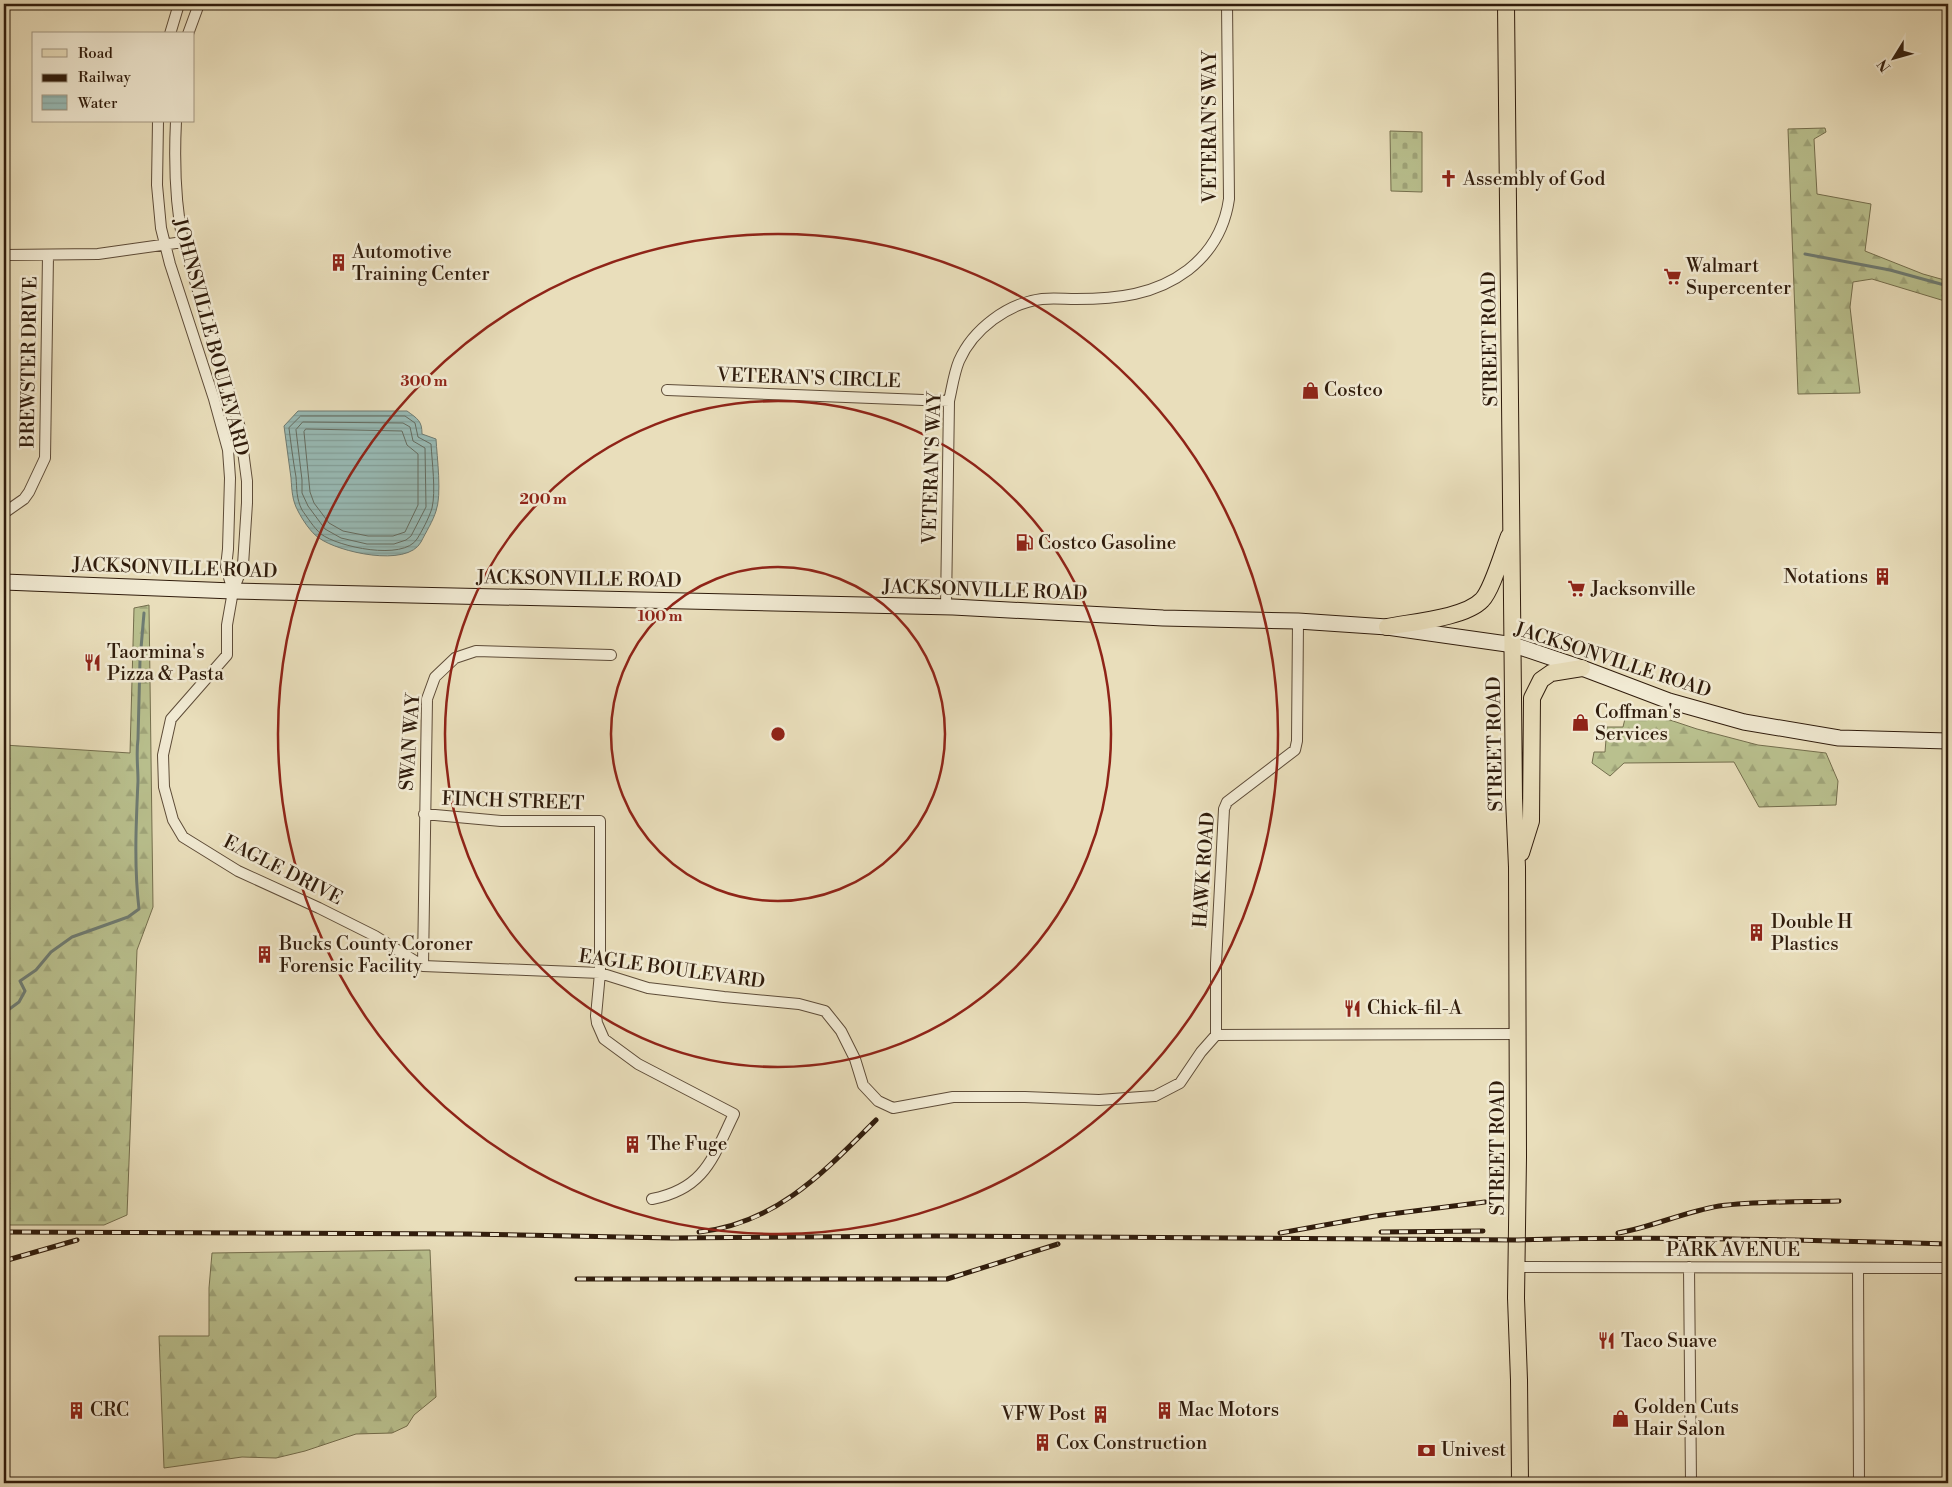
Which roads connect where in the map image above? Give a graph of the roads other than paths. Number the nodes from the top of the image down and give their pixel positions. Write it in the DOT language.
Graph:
graph roads {
  1 [pos="179,4"];
  2 [pos="199,4"];
  3 [pos="1227,4"];
  4 [pos="1506,4"];
  5 [pos="171,32"];
  6 [pos="189,32"];
  7 [pos="158,122"];
  8 [pos="176,122"];
  9 [pos="183,242"];
  10 [pos="165,245"];
  11 [pos="4,255"];
  12 [pos="48,255"];
  13 [pos="667,390"];
  14 [pos="950,401"];
  15 [pos="4,513"];
  16 [pos="1512,524"];
  17 [pos="4,582"];
  18 [pos="233,591"];
  19 [pos="946,607"];
  20 [pos="1298,621"];
  21 [pos="1387,627"];
  22 [pos="1514,645"];
  23 [pos="611,655"];
  24 [pos="1582,668"];
  25 [pos="1948,741"];
  26 [pos="424,814"];
  27 [pos="1517,867"];
  28 [pos="423,966"];
  29 [pos="600,973"];
  30 [pos="1518,1034"];
  31 [pos="1216,1035"];
  32 [pos="652,1199"];
  33 [pos="1518,1267"];
  34 [pos="1689,1267"];
  35 [pos="1858,1268"];
  36 [pos="1948,1268"];
  37 [pos="1520,1483"];
  38 [pos="1691,1483"];
  39 [pos="1858,1483"];
  1 -- 5 [label="street"];
  2 -- 6 [label="street"];
  3 -- 14 [label="street, VETERAN'S WAY"];
  4 -- 16 [label="main road, STREET ROAD"];
  7 -- 10 [label="street, JOHNSVILLE BOULEVARD"];
  8 -- 9 [label="street, JOHNSVILLE BOULEVARD"];
  9 -- 10 [label="street"];
  9 -- 18 [label="street, JOHNSVILLE BOULEVARD"];
  10 -- 12 [label="street"];
  10 -- 18 [label="street, JOHNSVILLE BOULEVARD"];
  11 -- 12 [label="street"];
  12 -- 15 [label="street, BREWSTER DRIVE"];
  13 -- 14 [label="street, VETERAN'S CIRCLE"];
  14 -- 19 [label="street, VETERAN'S WAY"];
  16 -- 21 [label="main road"];
  16 -- 22 [label="main road, STREET ROAD"];
  17 -- 18 [label="main road, JACKSONVILLE ROAD"];
  18 -- 19 [label="main road, JACKSONVILLE ROAD"];
  18 -- 28 [label="street, EAGLE DRIVE"];
  19 -- 20 [label="main road, JACKSONVILLE ROAD"];
  20 -- 21 [label="main road, JACKSONVILLE ROAD"];
  20 -- 31 [label="street, HAWK ROAD"];
  21 -- 22 [label="main road, JACKSONVILLE ROAD"];
  22 -- 24 [label="main road, JACKSONVILLE ROAD"];
  22 -- 27 [label="main road, STREET ROAD"];
  23 -- 26 [label="street, SWAN WAY"];
  24 -- 25 [label="main road, JACKSONVILLE ROAD"];
  24 -- 27 [label="main road"];
  26 -- 28 [label="street, SWAN WAY"];
  26 -- 29 [label="street, FINCH STREET"];
  27 -- 30 [label="main road, STREET ROAD"];
  28 -- 29 [label="street, EAGLE BOULEVARD"];
  29 -- 31 [label="street, EAGLE BOULEVARD"];
  29 -- 32 [label="street"];
  30 -- 31 [label="street"];
  30 -- 33 [label="main road, STREET ROAD"];
  33 -- 34 [label="street, PARK AVENUE"];
  33 -- 37 [label="main road, STREET ROAD"];
  34 -- 35 [label="street, PARK AVENUE"];
  34 -- 38 [label="street"];
  35 -- 36 [label="street, PARK AVENUE"];
  35 -- 39 [label="street"];
}
